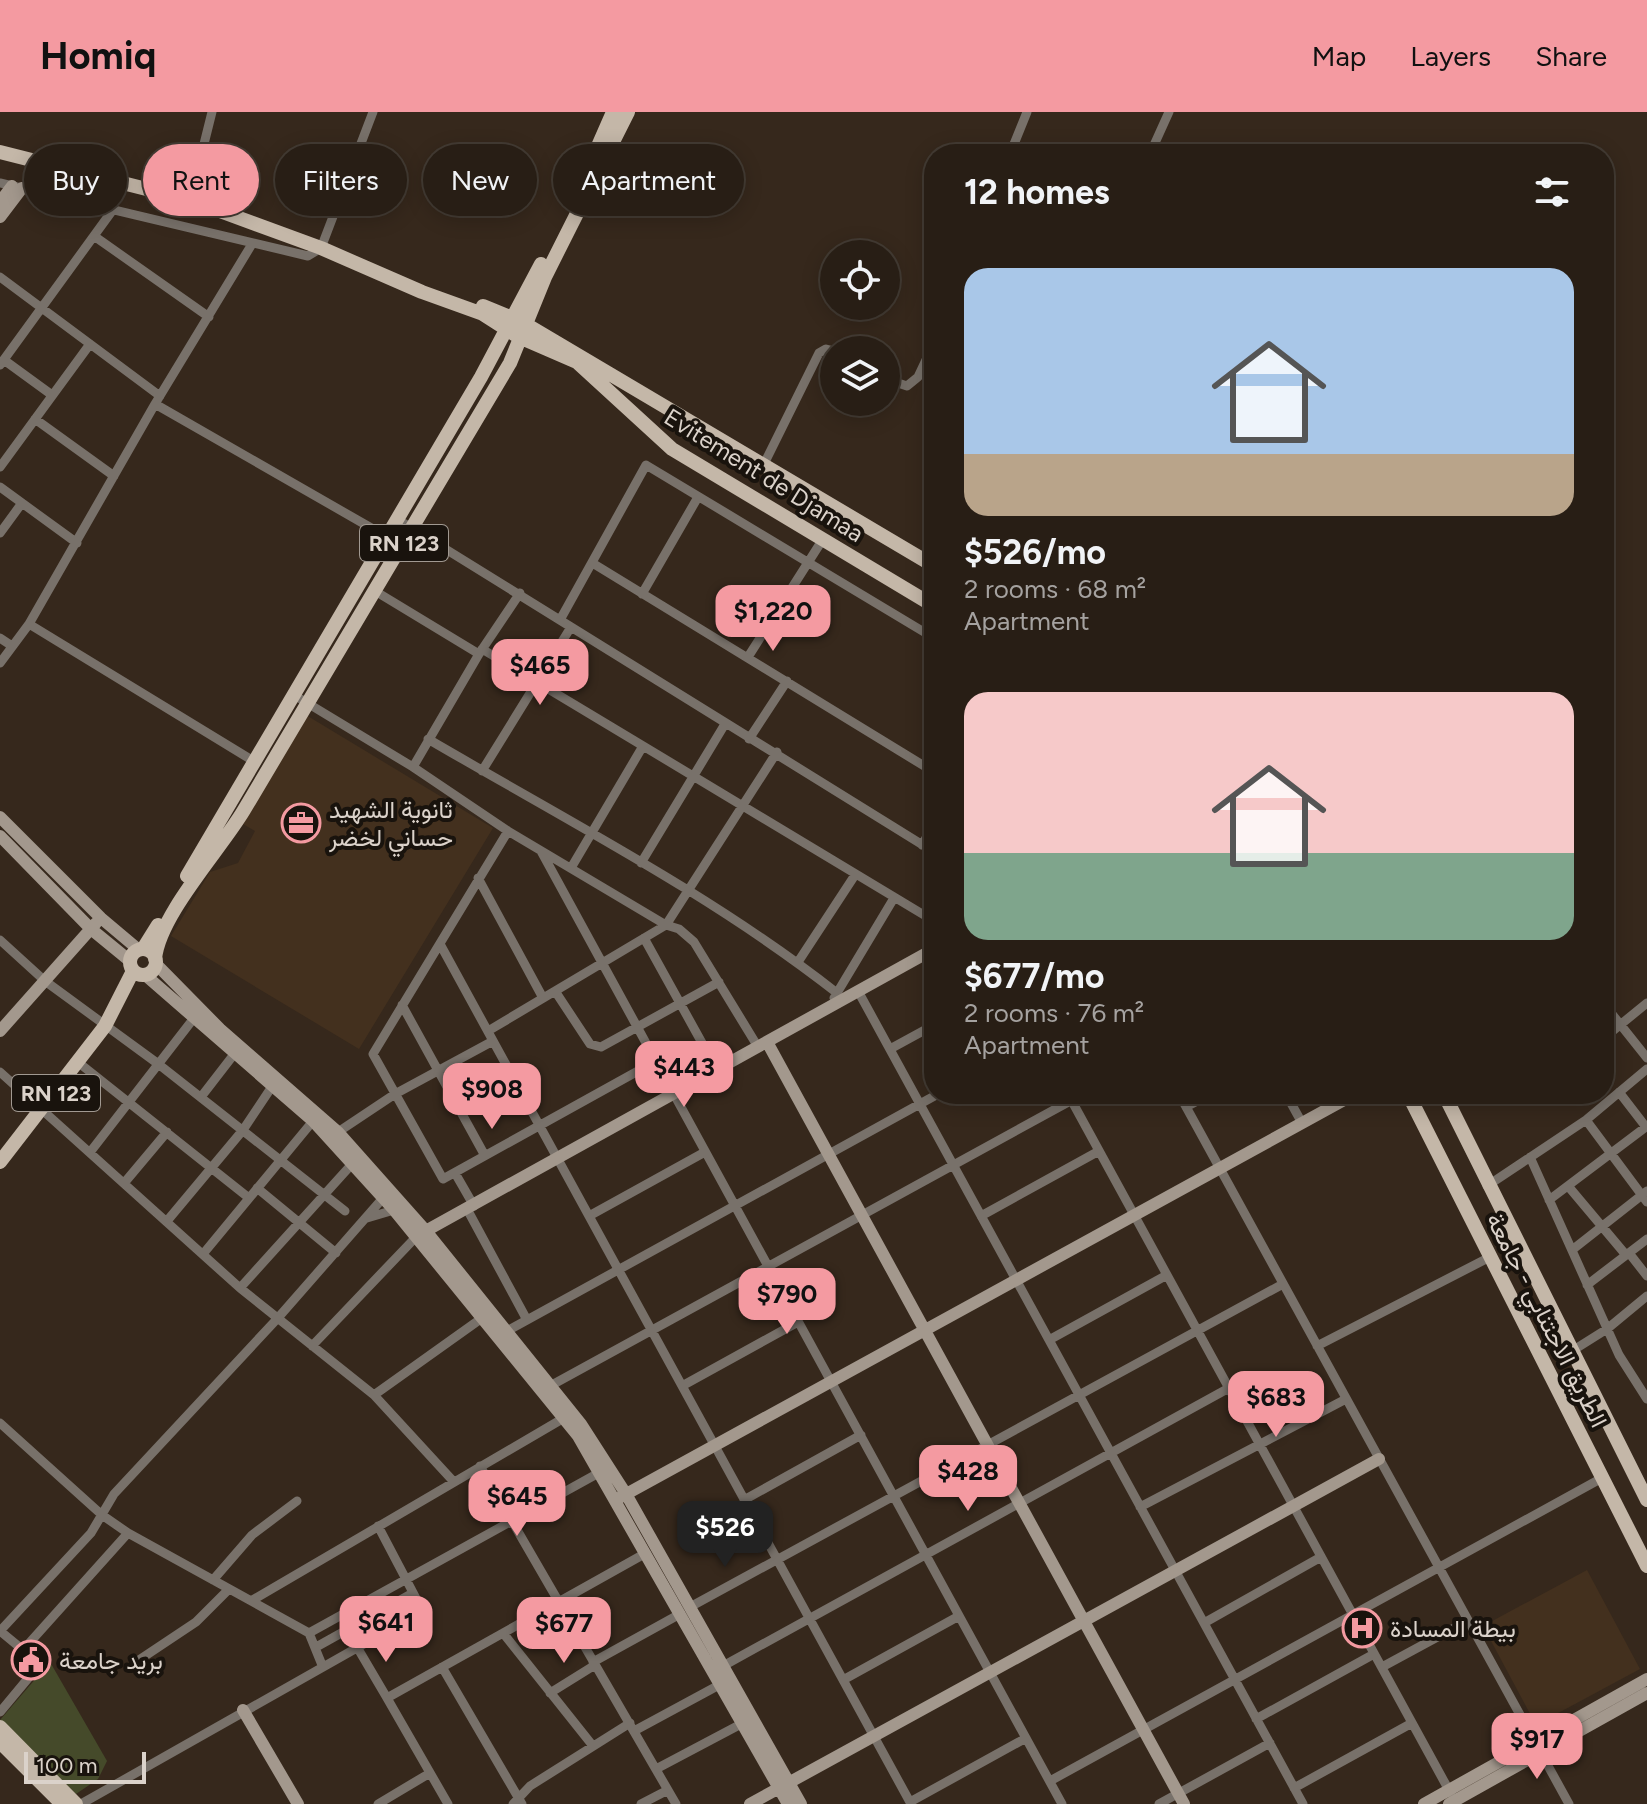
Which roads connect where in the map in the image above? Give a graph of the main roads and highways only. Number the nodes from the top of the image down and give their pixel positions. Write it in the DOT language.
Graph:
graph roads {
  1 [pos="613,112"];
  2 [pos="628,112"];
  3 [pos="0,152"];
  4 [pos="516,326"];
  5 [pos="924,560"];
  6 [pos="924,600"];
  7 [pos="138,963"];
  8 [pos="1413,1104"];
  9 [pos="1449,1104"];
  10 [pos="0,1162"];
  11 [pos="1647,1500"];
  12 [pos="1647,1566"];
  13 [pos="0,1727"];
  14 [pos="1,1746"];
  15 [pos="62,1804"];
  16 [pos="78,1804"];
  1 -- 4 [label="main road, RN 123"];
  2 -- 4 [label="main road, RN 123"];
  3 -- 4 [label="main road, Evitement de Djamaa"];
  4 -- 5 [label="main road, Evitement de Djamaa"];
  4 -- 6 [label="main road, Evitement de Djamaa"];
  4 -- 7 [label="main road, RN 123"];
  4 -- 7 [label="main road, RN 123"];
  7 -- 10 [label="main road, RN 123"];
  8 -- 12 [label="main road, الطريق الاجتنابي - جامعة"];
  9 -- 11 [label="main road, الطريق الاجتنابي - جامعة"];
  13 -- 16 [label="main road"];
  14 -- 15 [label="main road"];
}
